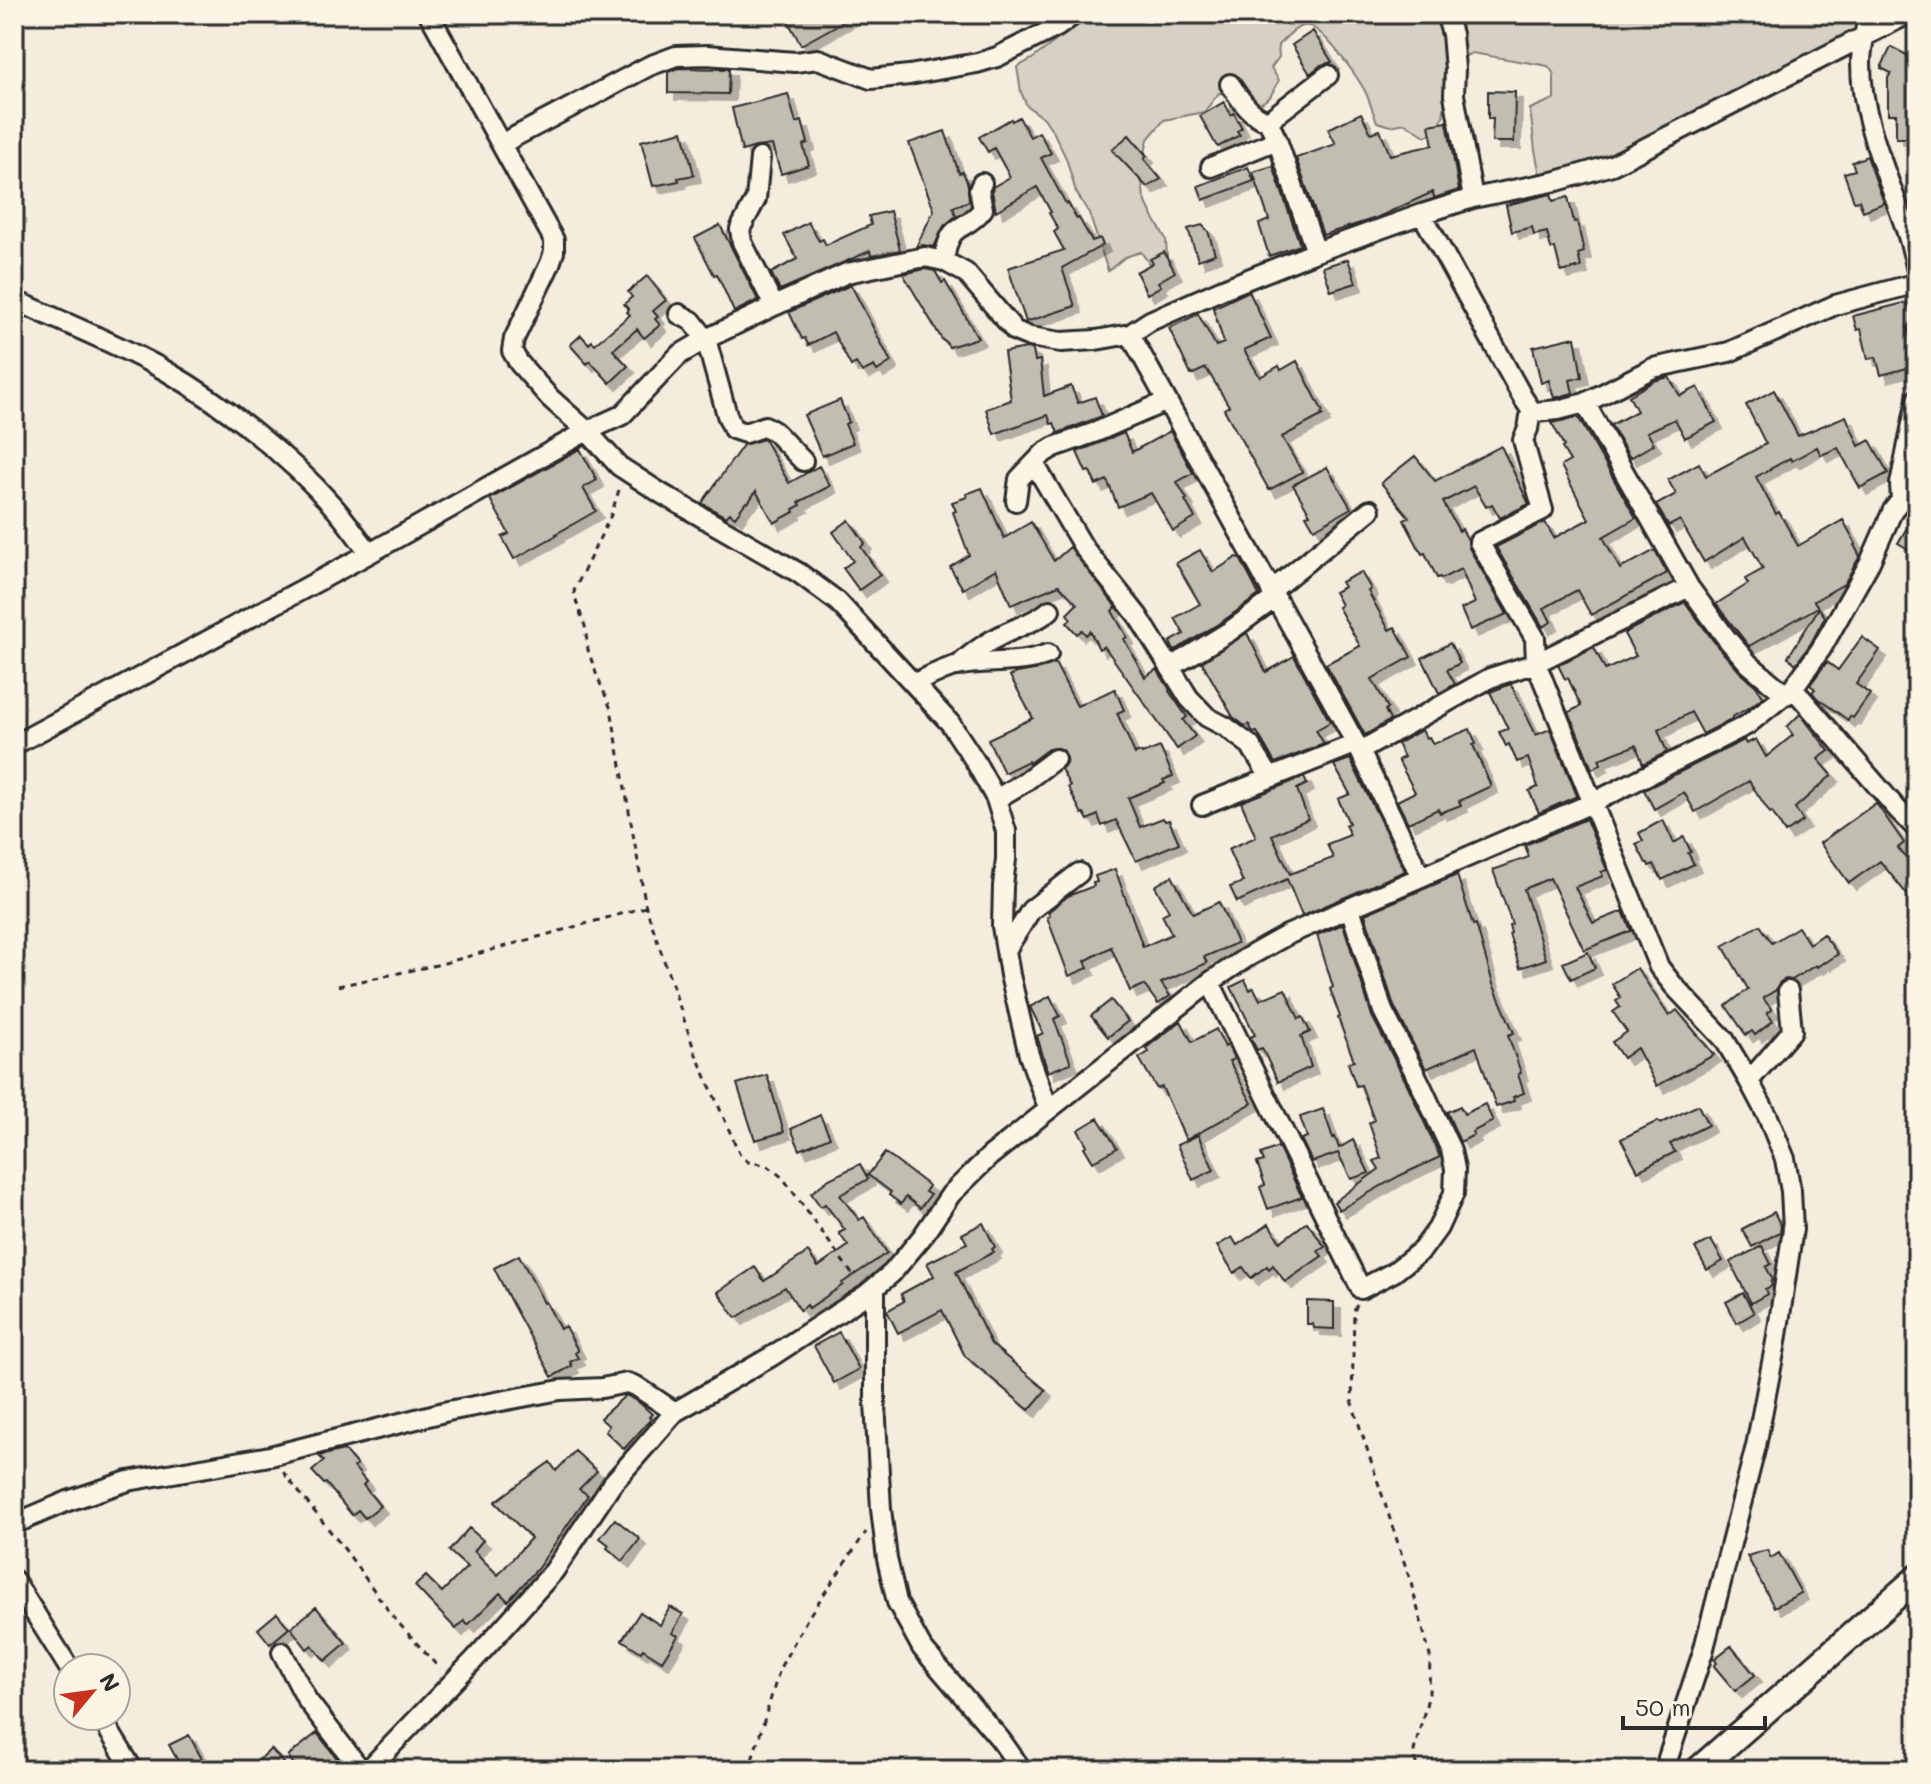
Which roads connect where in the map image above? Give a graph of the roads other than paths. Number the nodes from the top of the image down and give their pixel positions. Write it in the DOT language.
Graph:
graph roads {
  1 [pos="429,14"];
  2 [pos="1075,14"];
  3 [pos="1446,14"];
  4 [pos="1868,14"];
  5 [pos="1908,14"];
  6 [pos="1865,35"];
  7 [pos="1328,75"];
  8 [pos="1230,84"];
  9 [pos="1268,121"];
  10 [pos="1277,140"];
  11 [pos="501,144"];
  12 [pos="760,158"];
  13 [pos="1211,167"];
  14 [pos="982,183"];
  15 [pos="1473,198"];
  16 [pos="1422,214"];
  17 [pos="1316,252"];
  18 [pos="944,261"];
  19 [pos="1917,268"];
  20 [pos="1917,283"];
  21 [pos="14,301"];
  22 [pos="774,306"];
  23 [pos="679,314"];
  24 [pos="1130,334"];
  25 [pos="706,339"];
  26 [pos="1917,399"];
  27 [pos="1167,401"];
  28 [pos="1585,403"];
  29 [pos="1531,410"];
  30 [pos="587,431"];
  31 [pos="803,461"];
  32 [pos="1035,465"];
  33 [pos="1909,498"];
  34 [pos="1016,501"];
  35 [pos="1370,510"];
  36 [pos="370,553"];
  37 [pos="1689,587"];
  38 [pos="1273,594"];
  39 [pos="1050,610"];
  40 [pos="1048,654"];
  41 [pos="1536,663"];
  42 [pos="958,666"];
  43 [pos="1171,667"];
  44 [pos="915,683"];
  45 [pos="1790,691"];
  46 [pos="14,745"];
  47 [pos="1357,748"];
  48 [pos="1055,759"];
  49 [pos="1270,777"];
  50 [pos="996,799"];
  51 [pos="1592,803"];
  52 [pos="1202,805"];
  53 [pos="1917,829"];
  54 [pos="1079,873"];
  55 [pos="1421,877"];
  56 [pos="1350,908"];
  57 [pos="1006,950"];
  58 [pos="1210,982"];
  59 [pos="1788,991"];
  60 [pos="1749,1081"];
  61 [pos="1048,1108"];
  62 [pos="871,1291"];
  63 [pos="675,1412"];
  64 [pos="14,1524"];
  65 [pos="1917,1578"];
  66 [pos="14,1580"];
  67 [pos="59,1652"];
  68 [pos="282,1652"];
  69 [pos="110,1732"];
  70 [pos="133,1770"];
  71 [pos="361,1770"];
  72 [pos="368,1770"];
  73 [pos="1022,1770"];
  74 [pos="1666,1770"];
  75 [pos="1698,1770"];
  1 -- 11 [label="street"];
  2 -- 11 [label="street"];
  3 -- 15 [label="street"];
  4 -- 6 [label="street"];
  5 -- 6 [label="street"];
  6 -- 15 [label="street"];
  6 -- 19 [label="street"];
  7 -- 9 [label="street"];
  8 -- 9 [label="street"];
  9 -- 10 [label="street"];
  10 -- 13 [label="street"];
  10 -- 17 [label="street"];
  11 -- 30 [label="street"];
  12 -- 22 [label="street"];
  14 -- 18 [label="street"];
  15 -- 16 [label="street"];
  16 -- 17 [label="street"];
  16 -- 29 [label="street"];
  17 -- 24 [label="street"];
  18 -- 22 [label="street"];
  18 -- 24 [label="street"];
  20 -- 28 [label="street"];
  21 -- 36 [label="street"];
  22 -- 25 [label="street"];
  23 -- 25 [label="street"];
  24 -- 27 [label="street"];
  25 -- 30 [label="street"];
  25 -- 31 [label="street"];
  26 -- 33 [label="street"];
  27 -- 32 [label="street"];
  27 -- 38 [label="street"];
  28 -- 29 [label="street"];
  28 -- 37 [label="street"];
  29 -- 41 [label="street"];
  30 -- 36 [label="street"];
  30 -- 44 [label="street"];
  32 -- 34 [label="street"];
  32 -- 43 [label="street"];
  33 -- 45 [label="street"];
  35 -- 38 [label="street"];
  36 -- 46 [label="street"];
  37 -- 41 [label="street"];
  37 -- 45 [label="street"];
  38 -- 43 [label="street"];
  38 -- 47 [label="street"];
  39 -- 42 [label="street"];
  40 -- 42 [label="street"];
  41 -- 47 [label="street"];
  41 -- 51 [label="street"];
  42 -- 44 [label="street"];
  43 -- 49 [label="street"];
  44 -- 50 [label="street"];
  45 -- 51 [label="street"];
  45 -- 53 [label="street"];
  47 -- 49 [label="street"];
  47 -- 55 [label="street"];
  48 -- 50 [label="street"];
  49 -- 52 [label="street"];
  50 -- 57 [label="street"];
  51 -- 55 [label="street"];
  51 -- 60 [label="street"];
  54 -- 57 [label="street"];
  55 -- 56 [label="street"];
  56 -- 58 [label="street"];
  56 -- 58 [label="street"];
  57 -- 61 [label="street"];
  58 -- 61 [label="street"];
  59 -- 60 [label="street"];
  60 -- 74 [label="street"];
  61 -- 62 [label="street"];
  62 -- 63 [label="street"];
  62 -- 73 [label="street"];
  63 -- 64 [label="street"];
  63 -- 72 [label="street"];
  65 -- 75 [label="main road"];
  66 -- 67 [label="street"];
  68 -- 71 [label="street"];
  69 -- 70 [label="street"];
}
